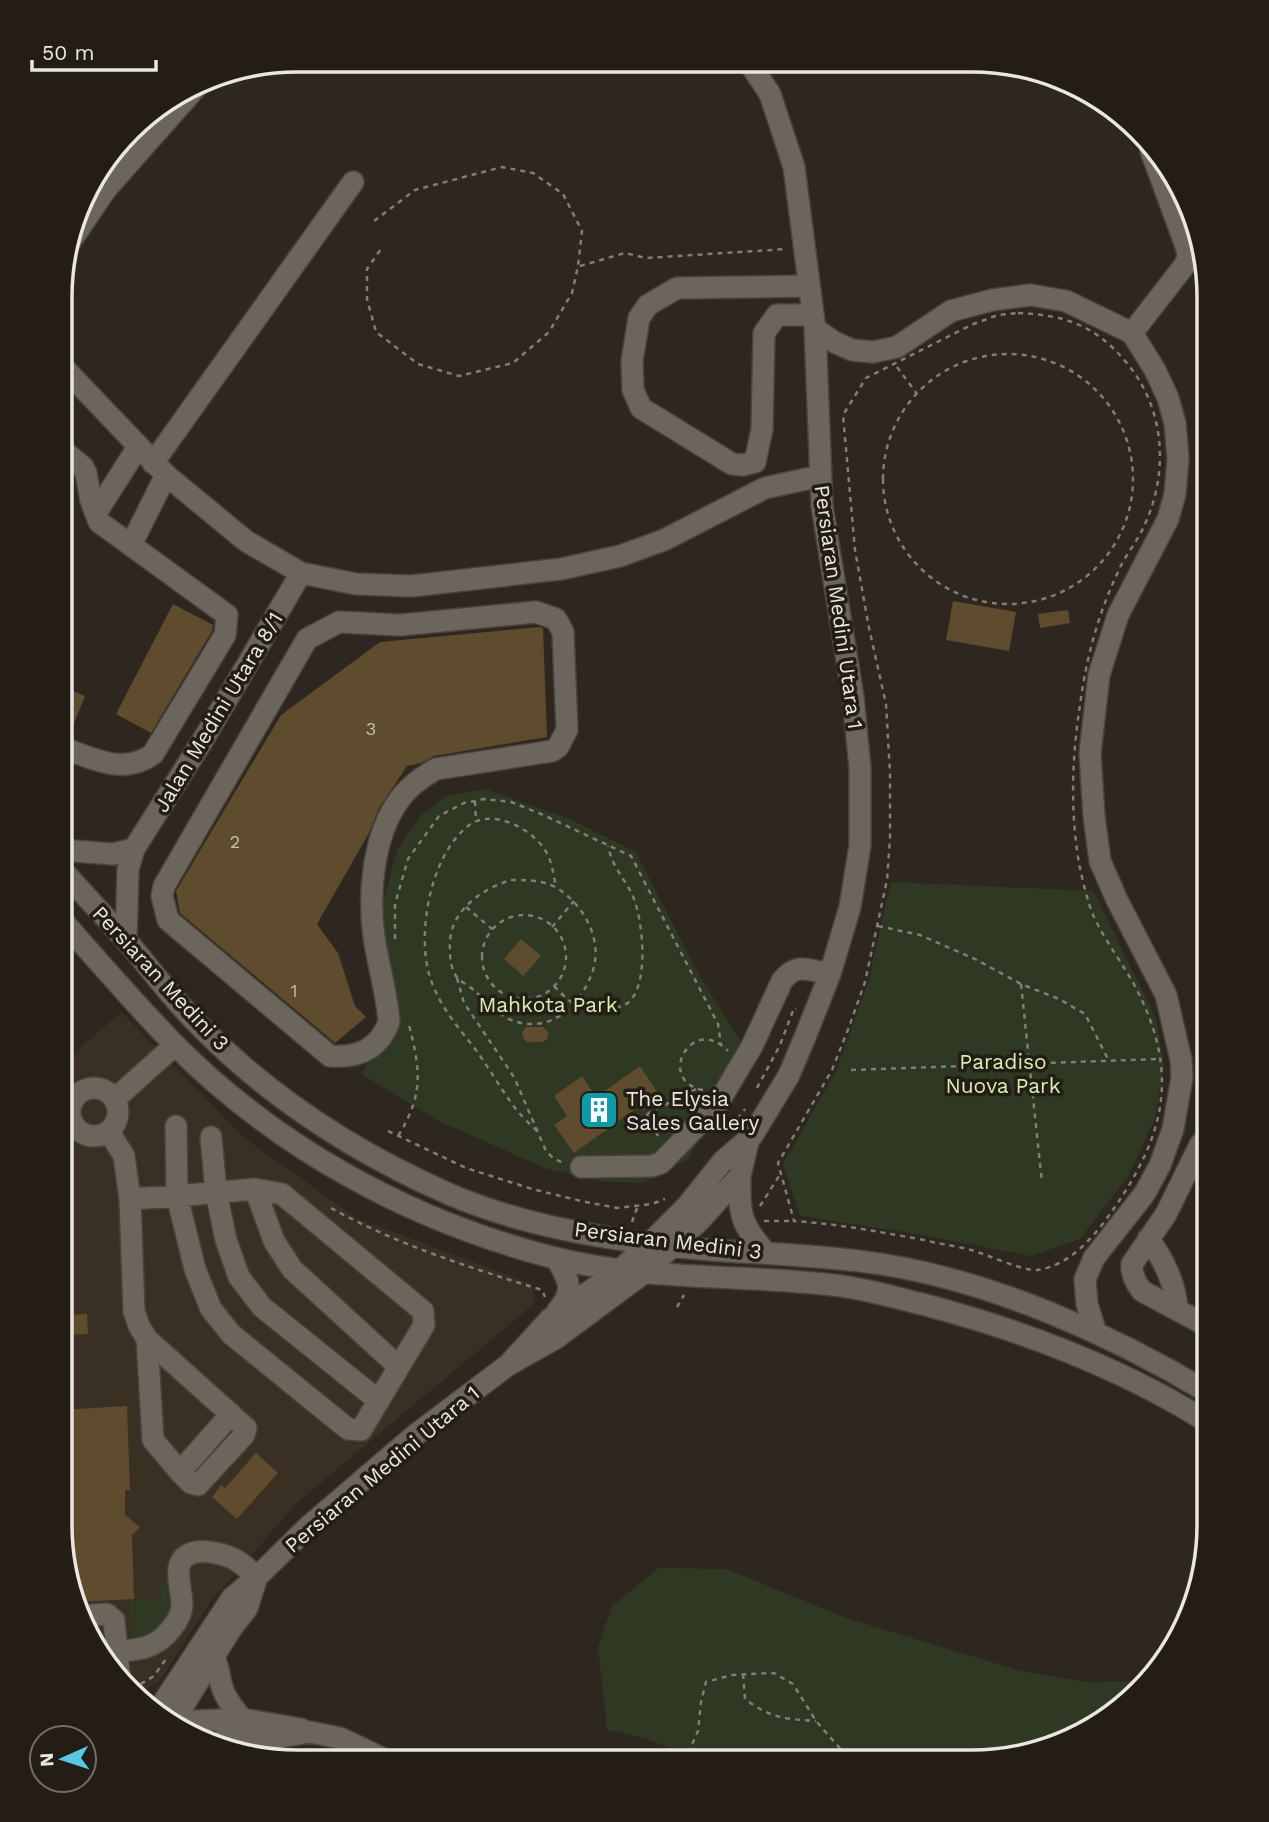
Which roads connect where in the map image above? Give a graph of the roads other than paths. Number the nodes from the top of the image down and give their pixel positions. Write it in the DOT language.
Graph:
graph roads {
  1 [pos="755,72"];
  2 [pos="181,104"];
  3 [pos="1158,171"];
  4 [pos="353,182"];
  5 [pos="86,218"];
  6 [pos="809,286"];
  7 [pos="814,322"];
  8 [pos="1132,333"];
  9 [pos="72,377"];
  10 [pos="138,447"];
  11 [pos="72,458"];
  12 [pos="160,469"];
  13 [pos="820,475"];
  14 [pos="96,513"];
  15 [pos="131,545"];
  16 [pos="301,573"];
  17 [pos="222,709"];
  18 [pos="256,727"];
  19 [pos="203,740"];
  20 [pos="72,751"];
  21 [pos="238,759"];
  22 [pos="134,849"];
  23 [pos="72,851"];
  24 [pos="72,881"];
  25 [pos="72,931"];
  26 [pos="126,940"];
  27 [pos="830,974"];
  28 [pos="175,1045"];
  29 [pos="115,1099"];
  30 [pos="72,1104"];
  31 [pos="72,1124"];
  32 [pos="176,1126"];
  33 [pos="109,1132"];
  34 [pos="211,1137"];
  35 [pos="750,1139"];
  36 [pos="1197,1151"];
  37 [pos="581,1167"];
  38 [pos="740,1176"];
  39 [pos="255,1189"];
  40 [pos="216,1192"];
  41 [pos="177,1196"];
  42 [pos="130,1199"];
  43 [pos="1148,1239"];
  44 [pos="651,1242"];
  45 [pos="675,1244"];
  46 [pos="765,1252"];
  47 [pos="556,1258"];
  48 [pos="620,1270"];
  49 [pos="645,1272"];
  50 [pos="547,1309"];
  51 [pos="1177,1309"];
  52 [pos="1197,1320"];
  53 [pos="1096,1333"];
  54 [pos="147,1339"];
  55 [pos="508,1364"];
  56 [pos="399,1367"];
  57 [pos="1197,1386"];
  58 [pos="379,1401"];
  59 [pos="1197,1417"];
  60 [pos="257,1577"];
  61 [pos="91,1615"];
  62 [pos="113,1654"];
  63 [pos="214,1657"];
  64 [pos="116,1658"];
  65 [pos="161,1705"];
  66 [pos="177,1715"];
  67 [pos="242,1719"];
  68 [pos="187,1721"];
  69 [pos="310,1732"];
  70 [pos="232,1740"];
  71 [pos="365,1750"];
  1 -- 6 [label="street, Persiaran Medini Utara 1"];
  2 -- 5 [label="street"];
  3 -- 8 [label="street"];
  4 -- 12 [label="street"];
  6 -- 7 [label="street, Persiaran Medini Utara 1"];
  6 -- 7 [label="street"];
  7 -- 8 [label="street"];
  7 -- 13 [label="street, Persiaran Medini Utara 1"];
  8 -- 53 [label="street"];
  9 -- 10 [label="street"];
  10 -- 12 [label="street"];
  10 -- 14 [label="street"];
  11 -- 14 [label="street"];
  12 -- 15 [label="street"];
  12 -- 16 [label="street"];
  13 -- 16 [label="street"];
  13 -- 27 [label="street, Persiaran Medini Utara 1"];
  14 -- 15 [label="street"];
  15 -- 20 [label="street"];
  16 -- 17 [label="street, Jalan Medini Utara 8/1"];
  17 -- 18 [label="street"];
  17 -- 19 [label="street, Jalan Medini Utara 8/1"];
  18 -- 21 [label="street"];
  18 -- 21 [label="street"];
  19 -- 21 [label="street"];
  19 -- 22 [label="street, Jalan Medini Utara 8/1"];
  22 -- 23 [label="street"];
  22 -- 26 [label="street, Jalan Medini Utara 8/1"];
  24 -- 26 [label="street, Persiaran Medini 3"];
  25 -- 28 [label="street, Persiaran Medini 3"];
  26 -- 44 [label="street, Persiaran Medini 3"];
  27 -- 35 [label="street, Persiaran Medini Utara 1"];
  27 -- 37 [label="street"];
  28 -- 29 [label="street"];
  28 -- 47 [label="street, Persiaran Medini 3"];
  29 -- 30 [label="street"];
  29 -- 33 [label="street"];
  31 -- 33 [label="street"];
  32 -- 41 [label="street"];
  33 -- 42 [label="street"];
  34 -- 40 [label="street"];
  35 -- 38 [label="street, Persiaran Medini Utara 1"];
  35 -- 44 [label="street, Persiaran Medini Utara 1"];
  36 -- 43 [label="street"];
  38 -- 45 [label="street, Persiaran Medini Utara 1"];
  38 -- 46 [label="street"];
  39 -- 40 [label="street"];
  39 -- 56 [label="street"];
  39 -- 56 [label="street"];
  40 -- 41 [label="street"];
  40 -- 58 [label="street"];
  41 -- 42 [label="street"];
  41 -- 58 [label="street"];
  42 -- 54 [label="street"];
  43 -- 51 [label="street"];
  43 -- 51 [label="street"];
  44 -- 45 [label="street, Persiaran Medini 3"];
  44 -- 48 [label="street, Persiaran Medini Utara 1"];
  45 -- 46 [label="street, Persiaran Medini 3"];
  45 -- 49 [label="street, Persiaran Medini Utara 1"];
  46 -- 53 [label="street, Persiaran Medini 3"];
  47 -- 48 [label="street, Persiaran Medini 3"];
  47 -- 50 [label="street"];
  48 -- 49 [label="street, Persiaran Medini 3"];
  48 -- 50 [label="street, Persiaran Medini Utara 1"];
  49 -- 55 [label="street, Persiaran Medini Utara 1"];
  49 -- 59 [label="street, Persiaran Medini 3"];
  50 -- 55 [label="street, Persiaran Medini Utara 1"];
  51 -- 52 [label="street"];
  53 -- 57 [label="street, Persiaran Medini 3"];
  54 -- 54 [label="street"];
  55 -- 60 [label="street, Persiaran Medini Utara 1"];
  56 -- 58 [label="street"];
  60 -- 63 [label="street, Persiaran Medini Utara 1"];
  60 -- 64 [label="street"];
  60 -- 65 [label="street, Persiaran Medini Utara 1"];
  61 -- 62 [label="street"];
  63 -- 66 [label="street, Persiaran Medini Utara 1"];
  63 -- 67 [label="street"];
  67 -- 68 [label="street"];
  67 -- 69 [label="street"];
  69 -- 70 [label="street"];
  69 -- 71 [label="street"];
}
